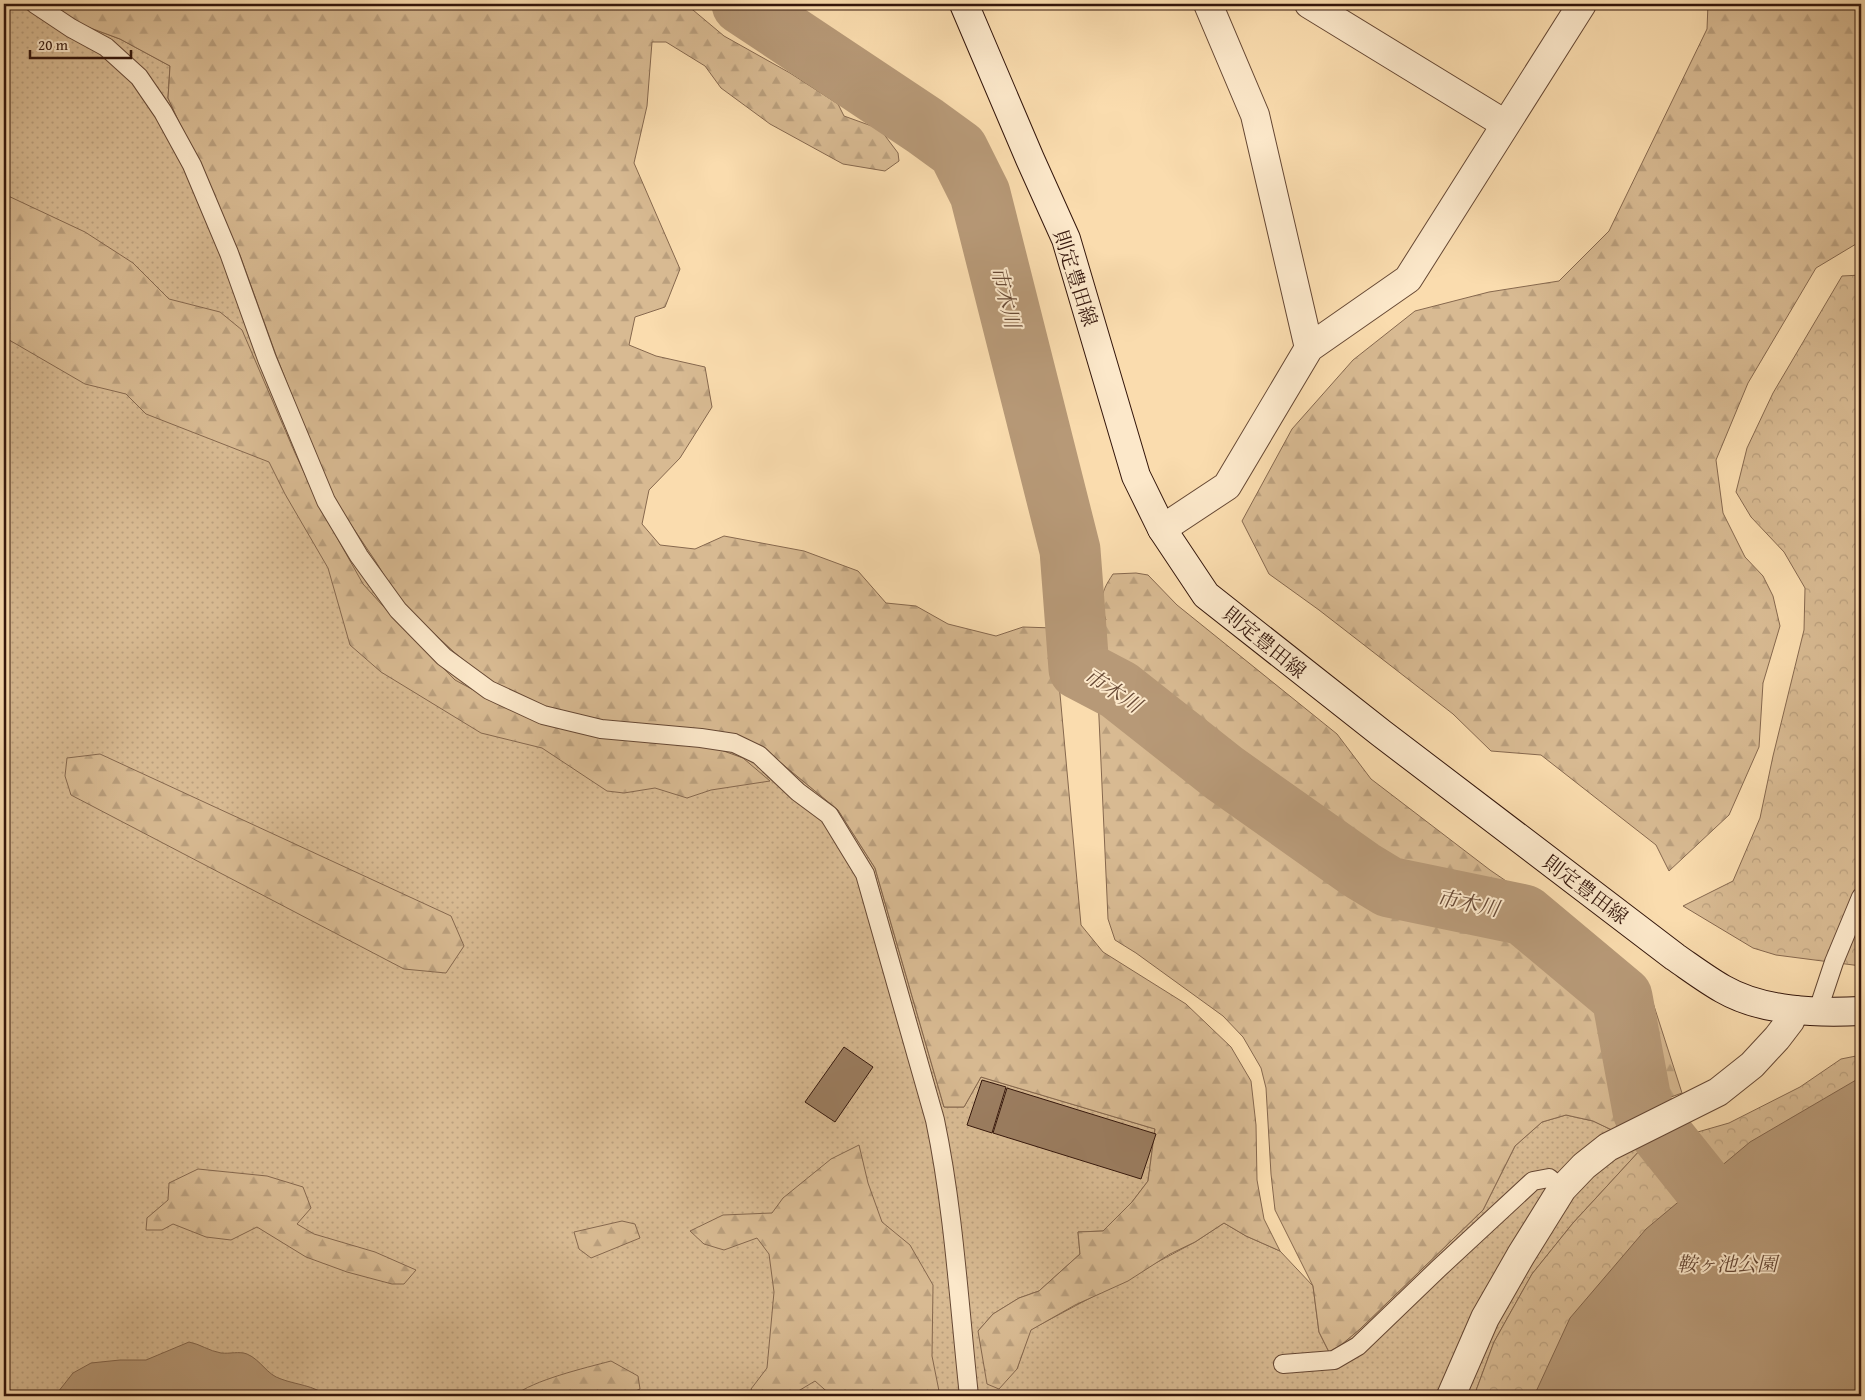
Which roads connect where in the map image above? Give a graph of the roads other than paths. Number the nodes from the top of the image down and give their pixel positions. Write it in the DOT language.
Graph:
graph roads {
  1 [pos="35,4"];
  2 [pos="964,4"];
  3 [pos="1208,4"];
  4 [pos="1310,4"];
  5 [pos="1582,4"];
  6 [pos="1505,124"];
  7 [pos="1309,348"];
  8 [pos="1162,529"];
  9 [pos="1861,897"];
  10 [pos="1806,1011"];
  11 [pos="1861,1012"];
  12 [pos="1562,1190"];
  13 [pos="1283,1364"];
  14 [pos="969,1396"];
  15 [pos="1451,1396"];
  1 -- 14 [label="lane"];
  2 -- 8 [label="street, 則定豊田線"];
  3 -- 7 [label="street"];
  4 -- 6 [label="street"];
  5 -- 6 [label="street"];
  6 -- 7 [label="street"];
  7 -- 8 [label="street"];
  8 -- 10 [label="street, 則定豊田線"];
  9 -- 10 [label="lane"];
  10 -- 11 [label="street, 則定豊田線"];
  10 -- 12 [label="street"];
  12 -- 13 [label="lane"];
  12 -- 15 [label="street"];
}
